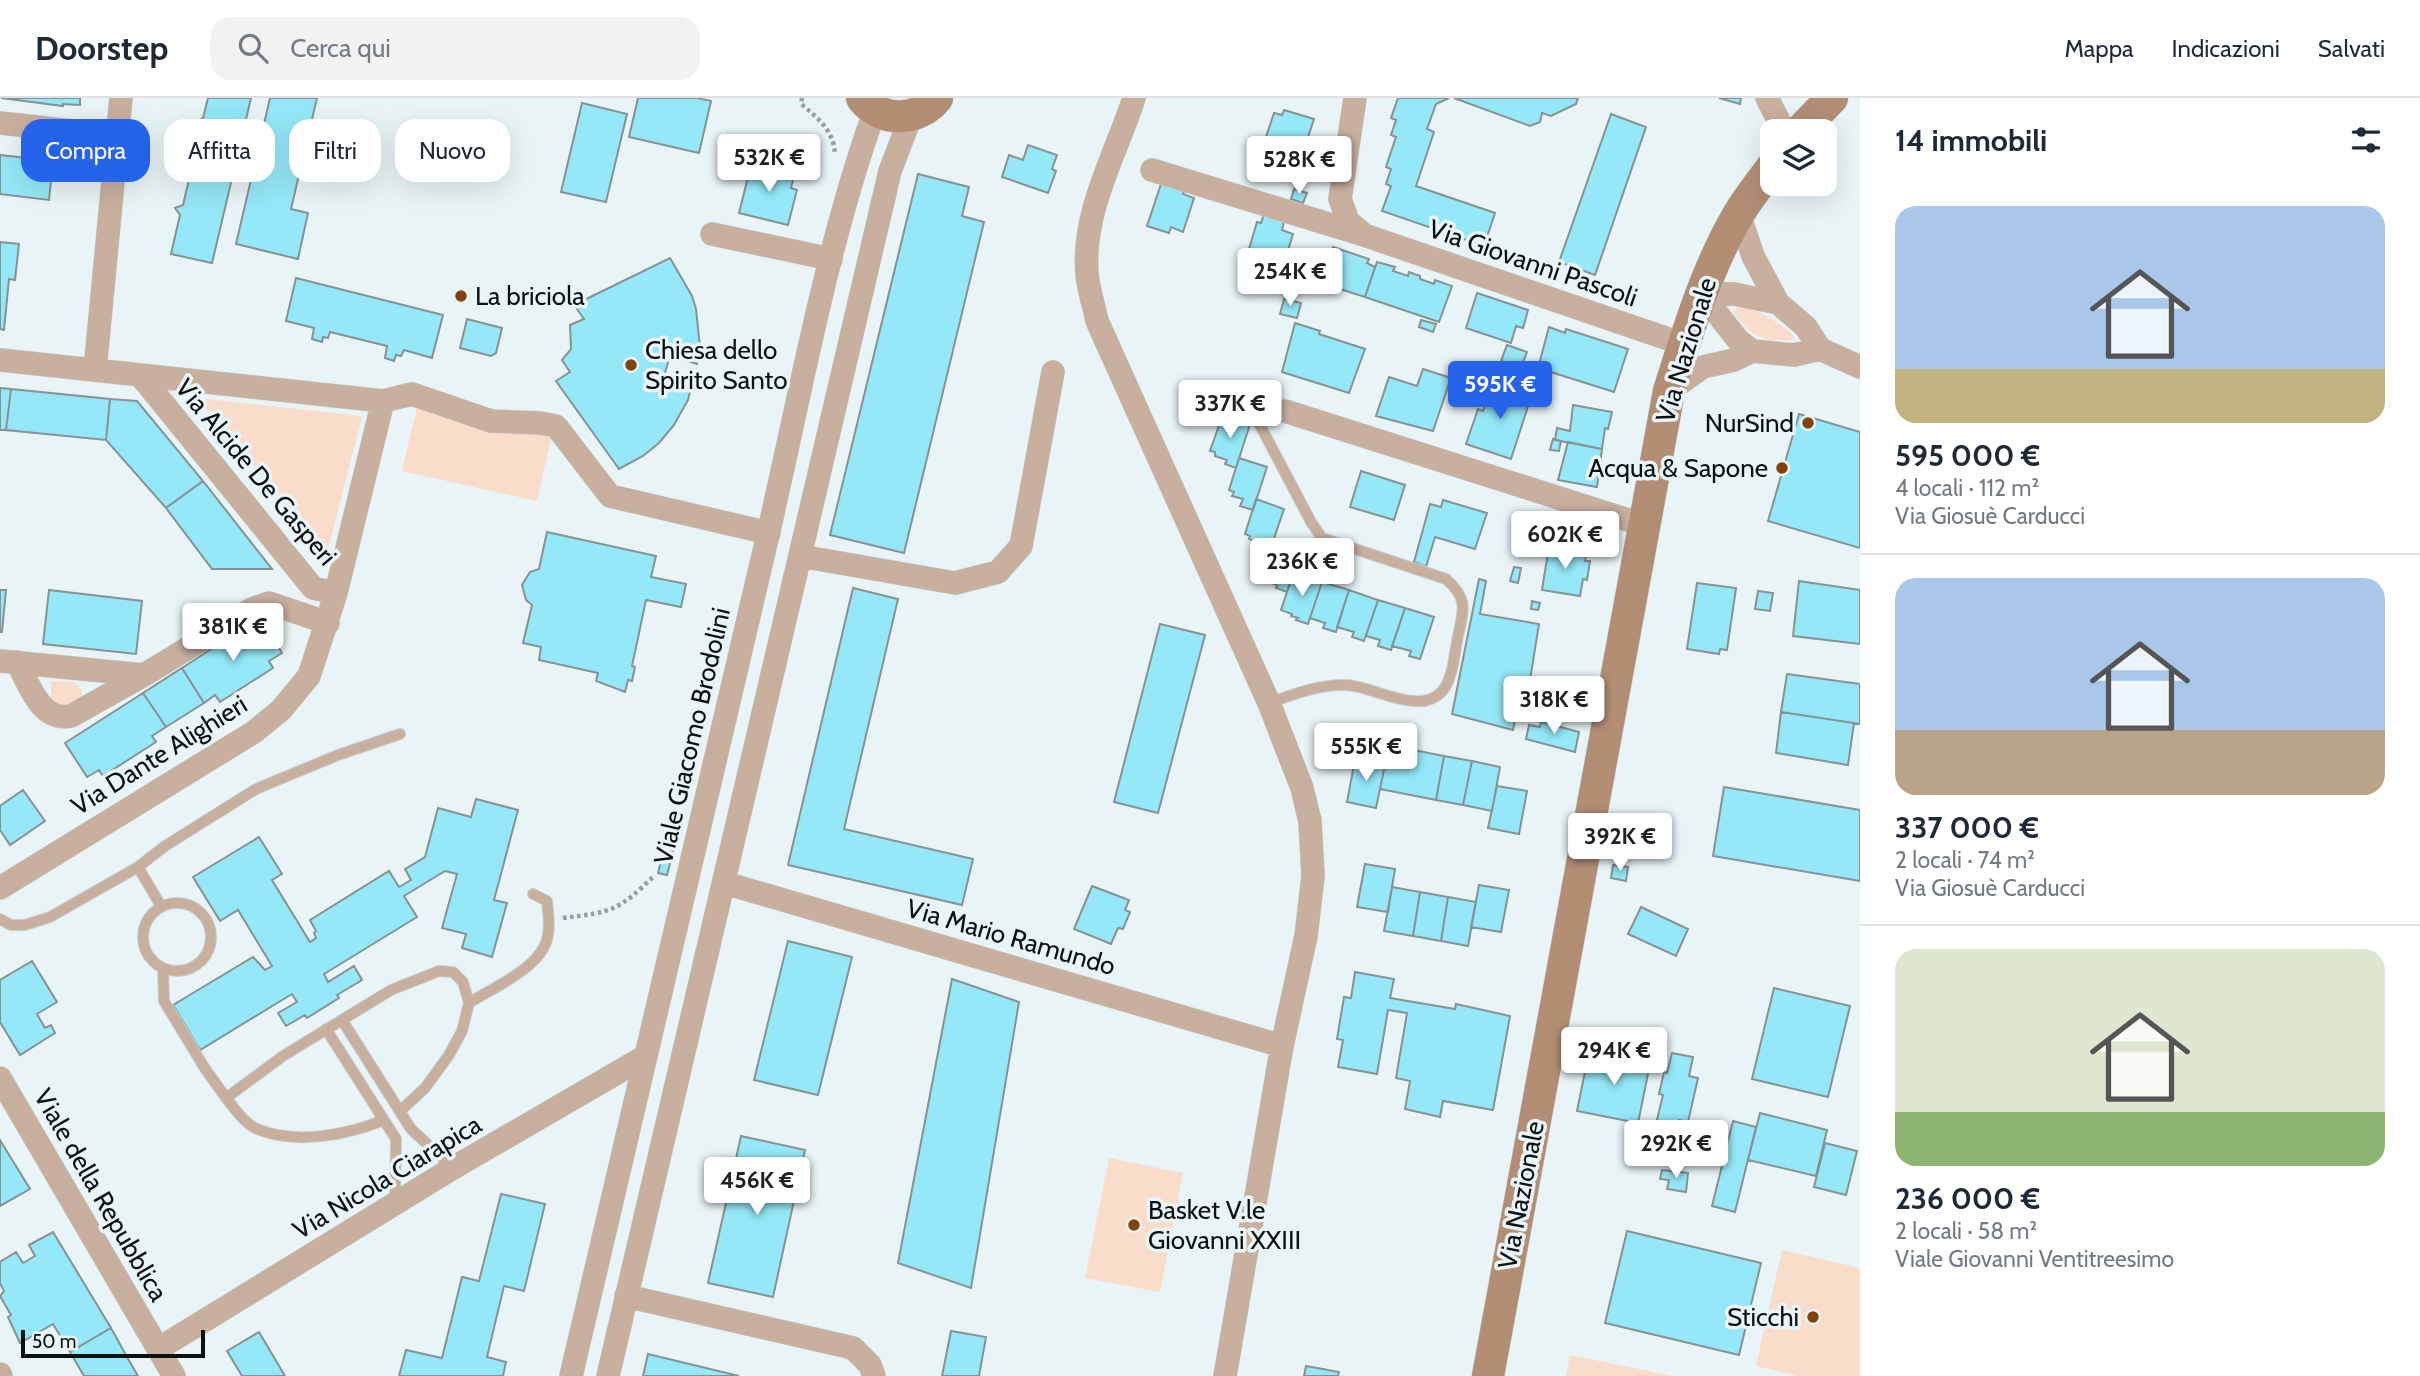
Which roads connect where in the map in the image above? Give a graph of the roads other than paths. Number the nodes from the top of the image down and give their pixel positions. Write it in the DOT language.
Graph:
graph roads {
  1 [pos="121,98"];
  2 [pos="937,98"];
  3 [pos="1134,98"];
  4 [pos="1355,98"];
  5 [pos="1767,98"];
  6 [pos="1832,98"];
  7 [pos="868,104"];
  8 [pos="911,116"];
  9 [pos="119,119"];
  10 [pos="1778,119"];
  11 [pos="1812,119"];
  12 [pos="0,123"];
  13 [pos="21,125"];
  14 [pos="1152,170"];
  15 [pos="113,182"];
  16 [pos="1760,184"];
  17 [pos="1739,214"];
  18 [pos="712,234"];
  19 [pos="1364,235"];
  20 [pos="831,259"];
  21 [pos="1701,293"];
  22 [pos="1778,303"];
  23 [pos="1683,344"];
  24 [pos="1820,349"];
  25 [pos="1752,351"];
  26 [pos="0,360"];
  27 [pos="1860,367"];
  28 [pos="95,370"];
  29 [pos="1054,372"];
  30 [pos="140,375"];
  31 [pos="1669,391"];
  32 [pos="383,401"];
  33 [pos="1251,408"];
  34 [pos="1285,411"];
  35 [pos="1644,524"];
  36 [pos="769,533"];
  37 [pos="800,556"];
  38 [pos="336,593"];
  39 [pos="328,623"];
  40 [pos="9,661"];
  41 [pos="144,676"];
  42 [pos="1269,703"];
  43 [pos="400,734"];
  44 [pos="138,867"];
  45 [pos="725,883"];
  46 [pos="0,887"];
  47 [pos="533,894"];
  48 [pos="161,906"];
  49 [pos="0,919"];
  50 [pos="163,968"];
  51 [pos="469,1003"];
  52 [pos="342,1020"];
  53 [pos="326,1029"];
  54 [pos="1282,1046"];
  55 [pos="646,1056"];
  56 [pos="0,1078"];
  57 [pos="226,1098"];
  58 [pos="400,1111"];
  59 [pos="384,1120"];
  60 [pos="453,1168"];
  61 [pos="395,1204"];
  62 [pos="626,1296"];
  63 [pos="158,1349"];
  64 [pos="174,1376"];
  65 [pos="571,1376"];
  66 [pos="608,1376"];
  67 [pos="874,1376"];
  68 [pos="1225,1376"];
  69 [pos="1488,1376"];
  1 -- 9 [label="street"];
  2 -- 8 [label="main road"];
  3 -- 42 [label="street"];
  4 -- 19 [label="street"];
  5 -- 10 [label="street"];
  6 -- 11 [label="main road"];
  7 -- 8 [label="main road"];
  7 -- 20 [label="street, Viale Giacomo Brodolini"];
  8 -- 37 [label="street"];
  12 -- 13 [label="street"];
  14 -- 19 [label="street, Via Giovanni Pascoli"];
  15 -- 28 [label="street"];
  16 -- 17 [label="main road, Via Nazionale"];
  17 -- 21 [label="main road, Via Nazionale"];
  17 -- 22 [label="street"];
  18 -- 20 [label="street"];
  19 -- 23 [label="street, Via Giovanni Pascoli"];
  20 -- 36 [label="street, Viale Giacomo Brodolini"];
  21 -- 22 [label="street"];
  21 -- 23 [label="main road, Via Nazionale"];
  21 -- 25 [label="street"];
  22 -- 24 [label="street"];
  23 -- 31 [label="main road, Via Nazionale"];
  24 -- 25 [label="street"];
  24 -- 27 [label="street"];
  25 -- 31 [label="street"];
  26 -- 28 [label="street, Via Alcide De Gasperi"];
  28 -- 30 [label="street, Via Alcide De Gasperi"];
  29 -- 37 [label="street"];
  30 -- 32 [label="street, Via Alcide De Gasperi"];
  30 -- 38 [label="street, Via Alcide De Gasperi"];
  31 -- 35 [label="main road, Via Nazionale"];
  32 -- 36 [label="street, Via Alcide De Gasperi"];
  32 -- 38 [label="street, Via Dante Alighieri"];
  33 -- 42 [label="lane"];
  34 -- 35 [label="street"];
  35 -- 69 [label="main road, Via Nazionale"];
  36 -- 55 [label="street, Viale Giacomo Brodolini"];
  37 -- 45 [label="street"];
  38 -- 39 [label="street, Via Dante Alighieri"];
  39 -- 41 [label="street"];
  39 -- 46 [label="street, Via Dante Alighieri"];
  40 -- 41 [label="street"];
  40 -- 41 [label="street"];
  42 -- 54 [label="street"];
  43 -- 44 [label="lane"];
  44 -- 48 [label="lane"];
  44 -- 49 [label="lane"];
  45 -- 54 [label="street, Via Mario Ramundo"];
  45 -- 62 [label="street"];
  47 -- 51 [label="lane"];
  48 -- 50 [label="lane"];
  48 -- 50 [label="lane"];
  50 -- 57 [label="lane"];
  51 -- 52 [label="lane"];
  51 -- 58 [label="lane"];
  52 -- 53 [label="lane"];
  52 -- 58 [label="lane"];
  53 -- 57 [label="lane"];
  53 -- 59 [label="lane"];
  54 -- 68 [label="street"];
  55 -- 60 [label="street, Via Nicola Ciarapica"];
  55 -- 65 [label="street, Viale Giacomo Brodolini"];
  56 -- 63 [label="street, Viale della Repubblica"];
  57 -- 59 [label="lane"];
  58 -- 60 [label="lane"];
  59 -- 61 [label="lane"];
  60 -- 61 [label="street, Via Nicola Ciarapica"];
  61 -- 63 [label="street, Via Nicola Ciarapica"];
  62 -- 66 [label="street"];
  62 -- 67 [label="street"];
  63 -- 64 [label="street, Viale della Repubblica"];
}
